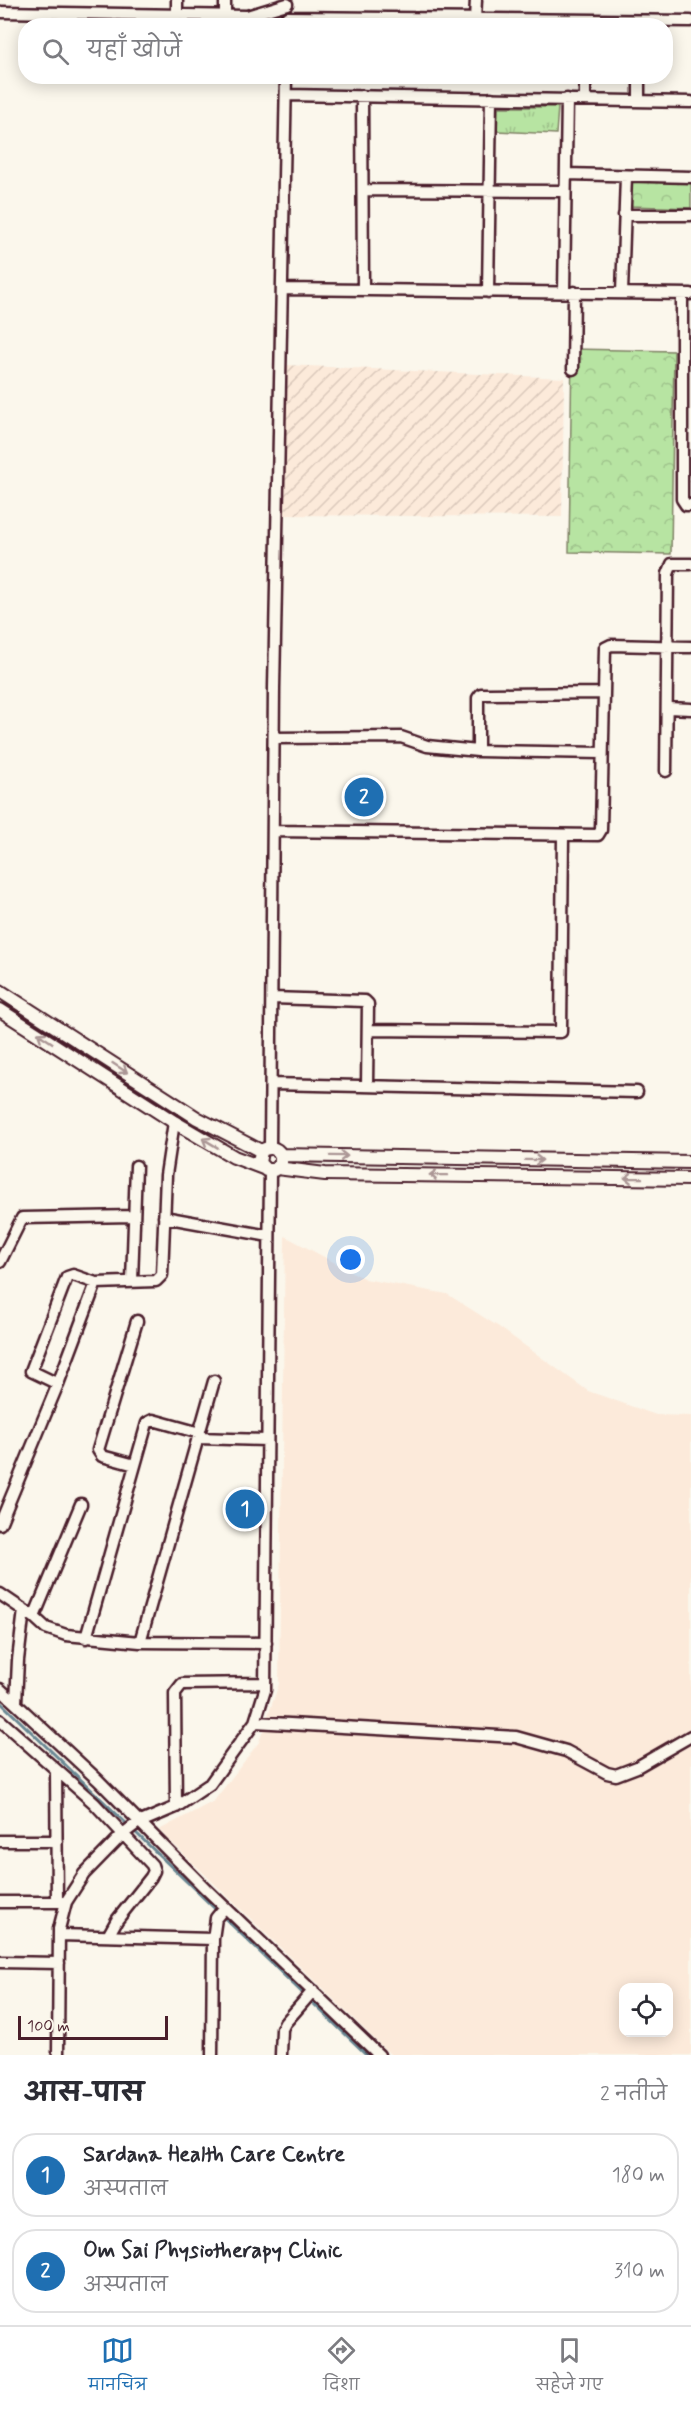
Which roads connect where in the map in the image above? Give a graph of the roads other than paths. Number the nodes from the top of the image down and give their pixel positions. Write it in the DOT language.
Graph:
graph roads {
  1 [pos="177,0"];
  2 [pos="225,0"];
  3 [pos="476,0"];
  4 [pos="287,2"];
  5 [pos="0,12"];
  6 [pos="177,14"];
  7 [pos="225,15"];
  8 [pos="247,16"];
  9 [pos="252,18"];
  10 [pos="287,18"];
  11 [pos="475,18"];
  12 [pos="691,21"];
  13 [pos="673,22"];
  14 [pos="286,84"];
  15 [pos="585,84"];
  16 [pos="639,84"];
  17 [pos="286,95"];
  18 [pos="362,96"];
  19 [pos="491,98"];
  20 [pos="567,99"];
  21 [pos="585,99"];
  22 [pos="639,100"];
  23 [pos="691,102"];
  24 [pos="566,174"];
  25 [pos="626,176"];
  26 [pos="691,177"];
  27 [pos="363,190"];
  28 [pos="489,190"];
  29 [pos="566,191"];
  30 [pos="624,215"];
  31 [pos="691,215"];
  32 [pos="283,290"];
  33 [pos="363,290"];
  34 [pos="488,292"];
  35 [pos="569,292"];
  36 [pos="622,293"];
  37 [pos="687,294"];
  38 [pos="573,369"];
  39 [pos="686,432"];
  40 [pos="691,505"];
  41 [pos="691,564"];
  42 [pos="669,647"];
  43 [pos="691,647"];
  44 [pos="603,693"];
  45 [pos="668,708"];
  46 [pos="691,709"];
  47 [pos="274,738"];
  48 [pos="478,751"];
  49 [pos="602,753"];
  50 [pos="666,771"];
  51 [pos="273,831"];
  52 [pos="563,836"];
  53 [pos="0,991"];
  54 [pos="272,998"];
  55 [pos="0,1010"];
  56 [pos="368,1030"];
  57 [pos="271,1084"];
  58 [pos="367,1086"];
  59 [pos="637,1092"];
  60 [pos="174,1122"];
  61 [pos="271,1151"];
  62 [pos="691,1162"];
  63 [pos="136,1166"];
  64 [pos="270,1169"];
  65 [pos="691,1179"];
  66 [pos="134,1216"];
  67 [pos="164,1217"];
  68 [pos="269,1236"];
  69 [pos="0,1262"];
  70 [pos="132,1281"];
  71 [pos="96,1283"];
  72 [pos="137,1322"];
  73 [pos="214,1381"];
  74 [pos="58,1384"];
  75 [pos="199,1435"];
  76 [pos="267,1440"];
  77 [pos="135,1465"];
  78 [pos="81,1504"];
  79 [pos="0,1524"];
  80 [pos="0,1594"];
  81 [pos="24,1610"];
  82 [pos="34,1617"];
  83 [pos="86,1638"];
  84 [pos="140,1642"];
  85 [pos="266,1643"];
  86 [pos="265,1683"];
  87 [pos="0,1689"];
  88 [pos="16,1703"];
  89 [pos="0,1720"];
  90 [pos="255,1722"];
  91 [pos="691,1736"];
  92 [pos="56,1770"];
  93 [pos="176,1807"];
  94 [pos="132,1828"];
  95 [pos="0,1841"];
  96 [pos="57,1841"];
  97 [pos="0,1902"];
  98 [pos="62,1902"];
  99 [pos="220,1912"];
  100 [pos="59,1935"];
  101 [pos="108,1936"];
  102 [pos="213,1939"];
  103 [pos="0,1962"];
  104 [pos="59,1963"];
  105 [pos="309,1996"];
  106 [pos="58,2055"];
  107 [pos="212,2055"];
  108 [pos="281,2055"];
  109 [pos="379,2055"];
  1 -- 6 [label="street"];
  2 -- 7 [label="street"];
  3 -- 11 [label="street"];
  4 -- 8 [label="street"];
  4 -- 10 [label="street"];
  5 -- 6 [label="street"];
  6 -- 7 [label="street"];
  7 -- 8 [label="street"];
  8 -- 9 [label="street"];
  12 -- 13 [label="street"];
  14 -- 17 [label="street"];
  15 -- 21 [label="street"];
  16 -- 22 [label="street"];
  17 -- 18 [label="street"];
  17 -- 32 [label="street"];
  18 -- 19 [label="street"];
  18 -- 27 [label="street"];
  19 -- 20 [label="street"];
  19 -- 28 [label="street"];
  20 -- 21 [label="street"];
  20 -- 24 [label="street"];
  21 -- 22 [label="street"];
  22 -- 23 [label="street"];
  24 -- 25 [label="street"];
  24 -- 29 [label="street"];
  25 -- 26 [label="street"];
  25 -- 30 [label="street"];
  27 -- 28 [label="street"];
  27 -- 33 [label="street"];
  28 -- 29 [label="street"];
  28 -- 34 [label="street"];
  29 -- 35 [label="street"];
  30 -- 31 [label="street"];
  30 -- 36 [label="street"];
  32 -- 33 [label="street"];
  32 -- 47 [label="street"];
  33 -- 34 [label="street"];
  34 -- 35 [label="street"];
  35 -- 36 [label="street"];
  35 -- 38 [label="street"];
  36 -- 37 [label="street"];
  37 -- 39 [label="street"];
  39 -- 40 [label="street"];
  41 -- 42 [label="street"];
  42 -- 43 [label="street"];
  42 -- 44 [label="street"];
  42 -- 45 [label="street"];
  44 -- 48 [label="street"];
  44 -- 49 [label="street"];
  45 -- 46 [label="street"];
  45 -- 50 [label="street"];
  47 -- 48 [label="street"];
  47 -- 51 [label="street"];
  48 -- 49 [label="street"];
  49 -- 52 [label="street"];
  51 -- 52 [label="street"];
  51 -- 54 [label="street"];
  52 -- 56 [label="street"];
  53 -- 61 [label="main road, one-way"];
  54 -- 56 [label="street"];
  54 -- 57 [label="street"];
  60 -- 55 [label="main road, one-way"];
  56 -- 58 [label="street"];
  57 -- 58 [label="street"];
  57 -- 61 [label="street"];
  58 -- 59 [label="street"];
  64 -- 60 [label="main road, one-way"];
  60 -- 67 [label="street"];
  61 -- 62 [label="main road, one-way"];
  61 -- 64 [label="main road"];
  61 -- 64 [label="main road"];
  63 -- 66 [label="street"];
  65 -- 64 [label="main road, one-way"];
  64 -- 68 [label="street"];
  66 -- 69 [label="street"];
  66 -- 70 [label="street"];
  67 -- 68 [label="street"];
  67 -- 70 [label="street"];
  68 -- 76 [label="street"];
  70 -- 71 [label="street"];
  71 -- 74 [label="street"];
  71 -- 74 [label="street"];
  72 -- 77 [label="street"];
  73 -- 75 [label="street"];
  74 -- 79 [label="street"];
  75 -- 76 [label="street"];
  75 -- 77 [label="street"];
  75 -- 84 [label="street"];
  76 -- 85 [label="street"];
  77 -- 83 [label="street"];
  78 -- 82 [label="street"];
  80 -- 81 [label="street"];
  81 -- 82 [label="street"];
  81 -- 88 [label="street"];
  82 -- 83 [label="street"];
  83 -- 84 [label="street"];
  84 -- 85 [label="street"];
  85 -- 86 [label="street"];
  86 -- 90 [label="street"];
  86 -- 93 [label="street"];
  87 -- 88 [label="street"];
  88 -- 94 [label="street"];
  89 -- 92 [label="street"];
  90 -- 91 [label="street"];
  90 -- 93 [label="street"];
  92 -- 94 [label="street"];
  92 -- 96 [label="street"];
  93 -- 94 [label="street"];
  94 -- 98 [label="street"];
  94 -- 99 [label="street"];
  94 -- 101 [label="street"];
  95 -- 96 [label="street"];
  96 -- 98 [label="street"];
  97 -- 98 [label="street"];
  98 -- 100 [label="street"];
  99 -- 102 [label="street"];
  99 -- 105 [label="street"];
  100 -- 101 [label="street"];
  100 -- 104 [label="street"];
  101 -- 102 [label="street"];
  102 -- 107 [label="street"];
  103 -- 104 [label="street"];
  104 -- 106 [label="street"];
  105 -- 108 [label="street"];
  105 -- 109 [label="street"];
}
